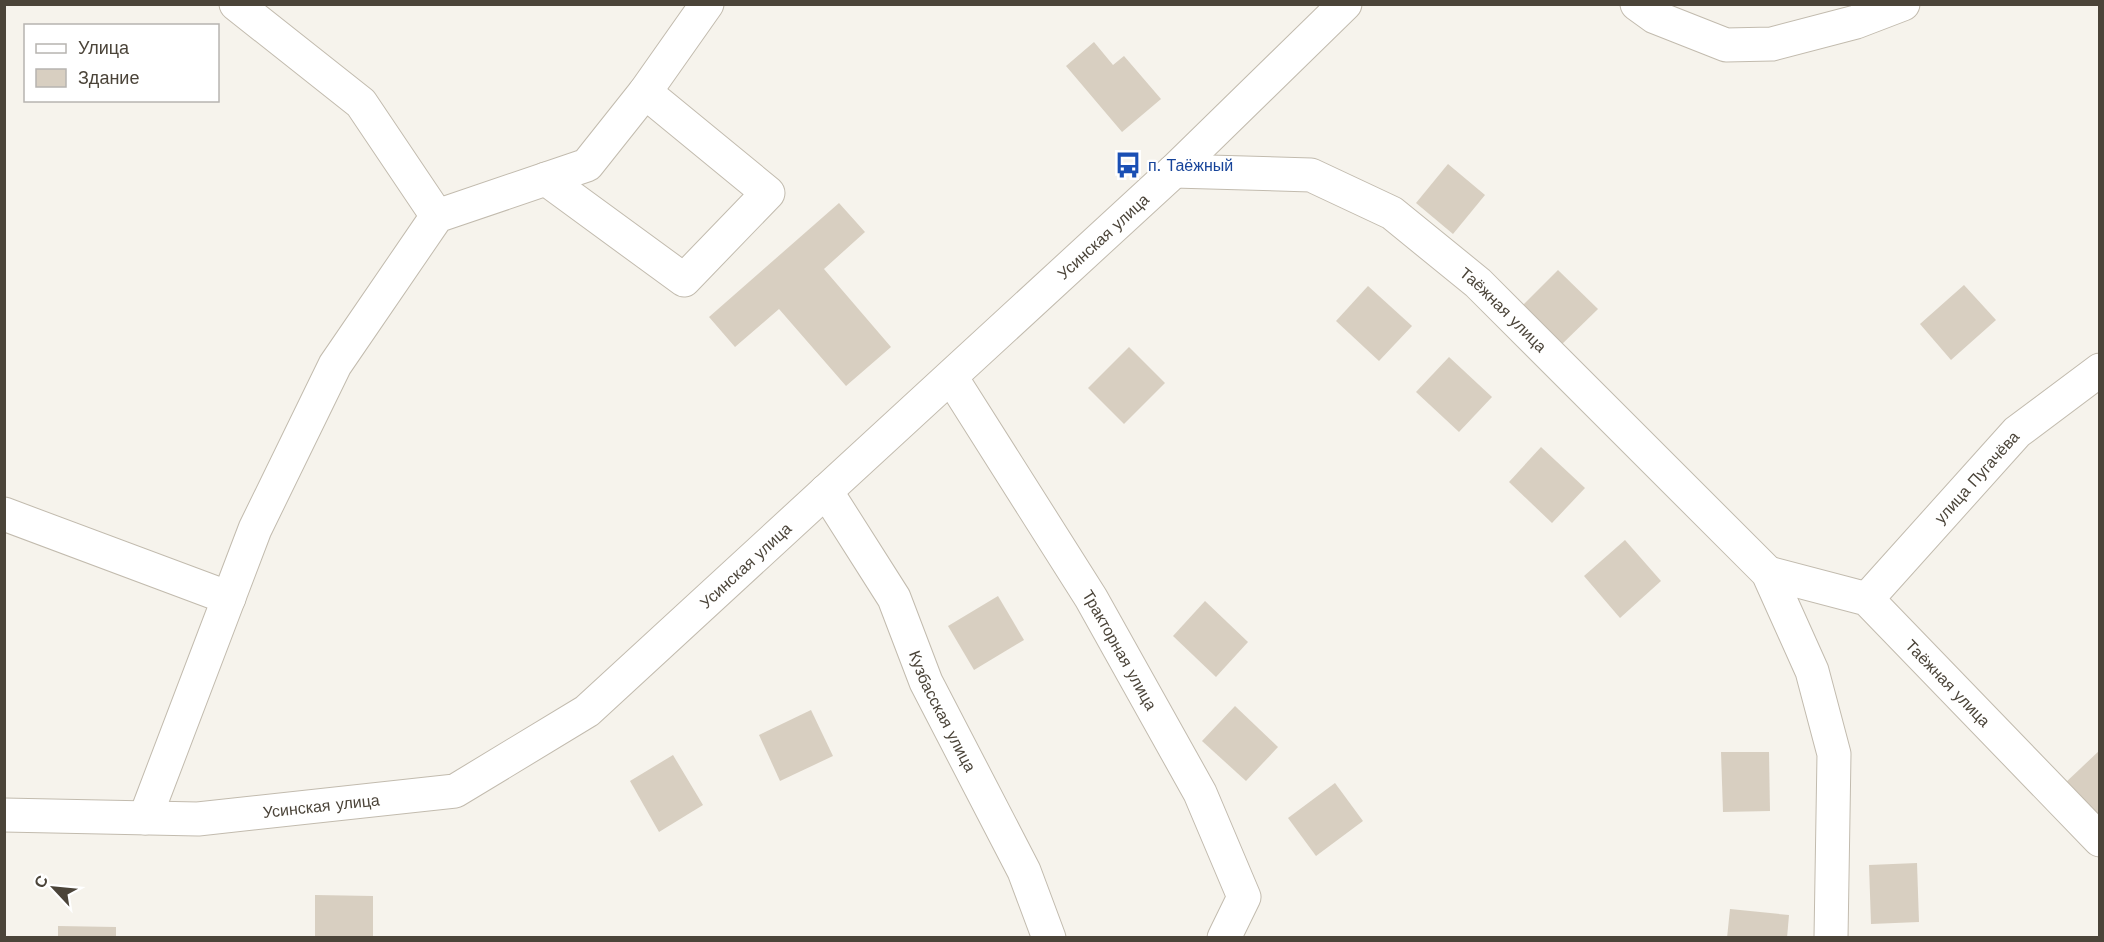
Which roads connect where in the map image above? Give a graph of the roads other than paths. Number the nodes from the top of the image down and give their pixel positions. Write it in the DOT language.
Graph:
graph roads {
  1 [pos="236,4"];
  2 [pos="707,4"];
  3 [pos="1345,4"];
  4 [pos="1637,4"];
  5 [pos="1903,4"];
  6 [pos="645,92"];
  7 [pos="1174,171"];
  8 [pos="546,179"];
  9 [pos="437,216"];
  10 [pos="2100,370"];
  11 [pos="951,377"];
  12 [pos="826,491"];
  13 [pos="4,514"];
  14 [pos="1768,573"];
  15 [pos="229,598"];
  16 [pos="1867,599"];
  17 [pos="4,815"];
  18 [pos="145,818"];
  19 [pos="2100,840"];
  20 [pos="1049,938"];
  21 [pos="1224,938"];
  22 [pos="1832,938"];
  1 -- 9 [label="street"];
  2 -- 6 [label="street"];
  3 -- 7 [label="street, Усинская улица"];
  4 -- 5 [label="street"];
  6 -- 8 [label="street"];
  6 -- 8 [label="street"];
  7 -- 11 [label="street, Усинская улица"];
  7 -- 14 [label="street, Таёжная улица"];
  8 -- 9 [label="street"];
  9 -- 15 [label="street"];
  10 -- 16 [label="street, улица Пугачёва"];
  11 -- 12 [label="street, Усинская улица"];
  11 -- 21 [label="street, Тракторная улица"];
  12 -- 18 [label="street, Усинская улица"];
  12 -- 20 [label="street, Кузбасская улица"];
  13 -- 15 [label="street"];
  14 -- 16 [label="street"];
  14 -- 22 [label="street, Таёжная улица"];
  15 -- 18 [label="street"];
  16 -- 19 [label="street, Таёжная улица"];
  17 -- 18 [label="street, Усинская улица"];
}
